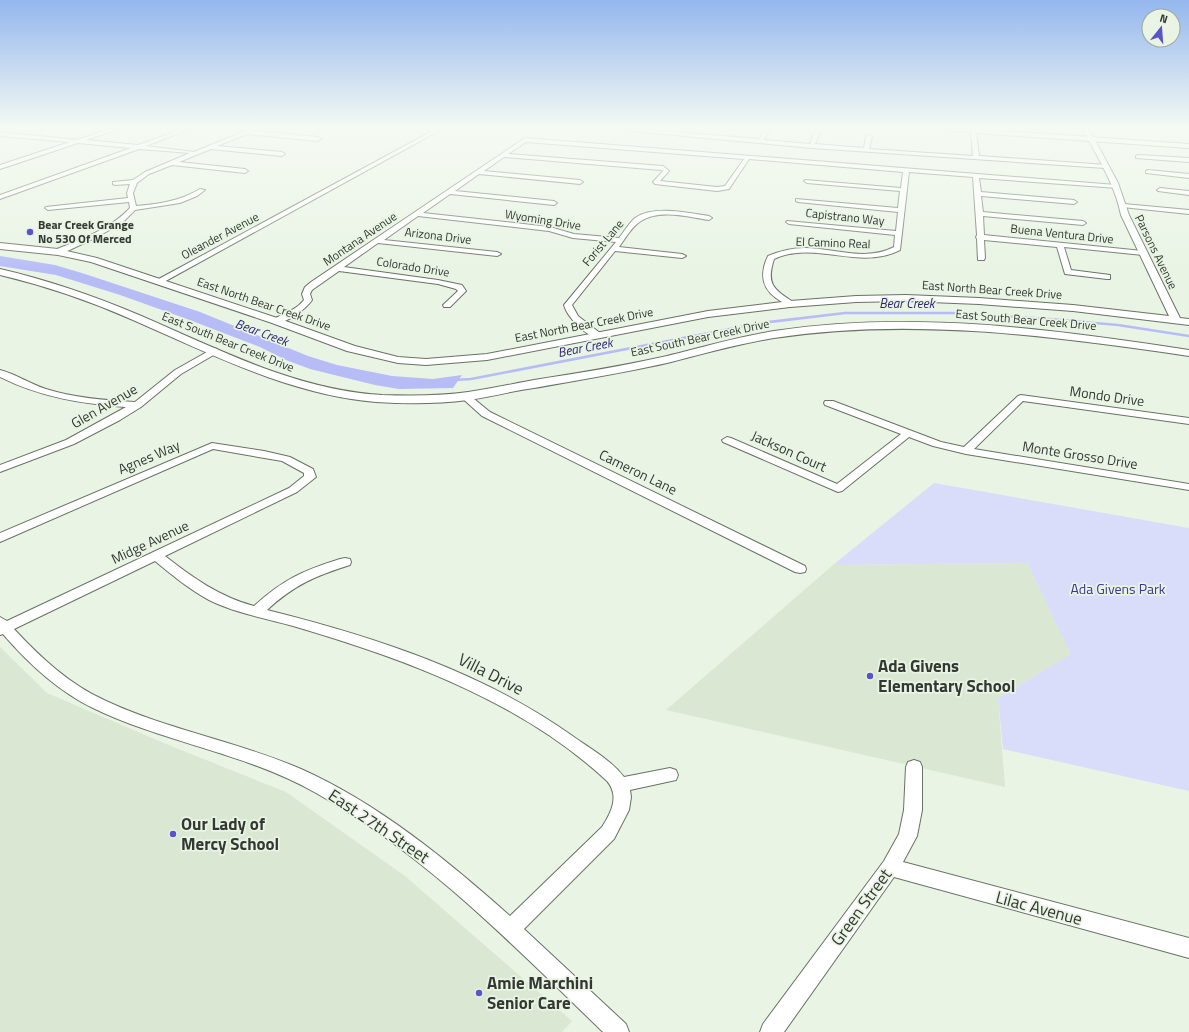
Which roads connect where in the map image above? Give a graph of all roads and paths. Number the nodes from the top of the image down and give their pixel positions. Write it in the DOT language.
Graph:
graph roads {
  1 [pos="55,177"];
  2 [pos="140,177"];
  3 [pos="351,177"];
  4 [pos="470,177"];
  5 [pos="530,177"];
  6 [pos="660,177"];
  7 [pos="735,177"];
  8 [pos="905,177"];
  9 [pos="976,177"];
  10 [pos="991,177"];
  11 [pos="1111,177"];
  12 [pos="807,181"];
  13 [pos="134,182"];
  14 [pos="580,182"];
  15 [pos="115,183"];
  16 [pos="1116,187"];
  17 [pos="202,190"];
  18 [pos="904,190"];
  19 [pos="1160,190"];
  20 [pos="449,192"];
  21 [pos="1189,193"];
  22 [pos="978,194"];
  23 [pos="0,197"];
  24 [pos="132,200"];
  25 [pos="798,200"];
  26 [pos="1074,202"];
  27 [pos="554,203"];
  28 [pos="1124,206"];
  29 [pos="48,208"];
  30 [pos="133,208"];
  31 [pos="901,210"];
  32 [pos="1189,212"];
  33 [pos="416,214"];
  34 [pos="980,214"];
  35 [pos="710,218"];
  36 [pos="789,222"];
  37 [pos="1083,223"];
  38 [pos="899,233"];
  39 [pos="980,237"];
  40 [pos="377,240"];
  41 [pos="620,240"];
  42 [pos="1060,245"];
  43 [pos="0,246"];
  44 [pos="614,248"];
  45 [pos="58,252"];
  46 [pos="1143,253"];
  47 [pos="496,254"];
  48 [pos="682,256"];
  49 [pos="981,258"];
  50 [pos="337,268"];
  51 [pos="0,272"];
  52 [pos="1107,277"];
  53 [pos="159,281"];
  54 [pos="790,304"];
  55 [pos="447,305"];
  56 [pos="1176,320"];
  57 [pos="276,321"];
  58 [pos="1189,322"];
  59 [pos="597,335"];
  60 [pos="214,351"];
  61 [pos="1189,353"];
  62 [pos="0,373"];
  63 [pos="464,396"];
  64 [pos="829,403"];
  65 [pos="137,405"];
  66 [pos="1189,421"];
  67 [pos="908,433"];
  68 [pos="727,440"];
  69 [pos="966,452"];
  70 [pos="0,469"];
  71 [pos="310,477"];
  72 [pos="1189,487"];
  73 [pos="0,538"];
  74 [pos="156,556"];
  75 [pos="345,562"];
  76 [pos="800,569"];
  77 [pos="257,611"];
  78 [pos="2,626"];
  79 [pos="914,767"];
  80 [pos="670,775"];
  81 [pos="620,785"];
  82 [pos="890,867"];
  83 [pos="510,930"];
  84 [pos="1189,948"];
  85 [pos="618,1032"];
  86 [pos="771,1032"];
  1 -- 23 [label="street"];
  2 -- 13 [label="street"];
  3 -- 53 [label="street, Oleander Avenue"];
  4 -- 20 [label="street, Montana Avenue"];
  5 -- 14 [label="street"];
  6 -- 7 [label="street"];
  8 -- 18 [label="street, El Camino Real"];
  9 -- 22 [label="street"];
  10 -- 16 [label="street"];
  11 -- 16 [label="street, Parsons Avenue"];
  12 -- 18 [label="street"];
  13 -- 15 [label="street"];
  13 -- 24 [label="street"];
  16 -- 28 [label="street, Parsons Avenue"];
  17 -- 30 [label="street"];
  18 -- 31 [label="street, El Camino Real"];
  19 -- 21 [label="street"];
  20 -- 27 [label="street"];
  20 -- 33 [label="street, Montana Avenue"];
  22 -- 26 [label="street"];
  22 -- 34 [label="street"];
  24 -- 29 [label="street"];
  24 -- 30 [label="street"];
  25 -- 31 [label="street"];
  28 -- 32 [label="street"];
  28 -- 46 [label="street, Parsons Avenue"];
  30 -- 45 [label="street"];
  31 -- 38 [label="street, El Camino Real"];
  33 -- 40 [label="street, Montana Avenue"];
  33 -- 41 [label="street, Wyoming Drive"];
  34 -- 37 [label="street"];
  34 -- 39 [label="street"];
  35 -- 41 [label="street, Forist Lane"];
  36 -- 38 [label="street, Capistrano Way"];
  38 -- 54 [label="street, El Camino Real"];
  39 -- 42 [label="street, Buena Ventura Drive"];
  39 -- 49 [label="street"];
  40 -- 47 [label="street, Arizona Drive"];
  40 -- 50 [label="street, Montana Avenue"];
  41 -- 44 [label="street, Forist Lane"];
  42 -- 46 [label="street, Buena Ventura Drive"];
  42 -- 52 [label="street"];
  43 -- 45 [label="street, East North Bear Creek Drive"];
  44 -- 48 [label="street"];
  44 -- 59 [label="street, Forist Lane"];
  45 -- 53 [label="street, East North Bear Creek Drive"];
  46 -- 56 [label="street, Parsons Avenue"];
  50 -- 55 [label="street, Colorado Drive"];
  50 -- 57 [label="street, Montana Avenue"];
  51 -- 60 [label="street, East South Bear Creek Drive"];
  53 -- 57 [label="street, East North Bear Creek Drive"];
  54 -- 56 [label="street, East North Bear Creek Drive"];
  54 -- 59 [label="street, East North Bear Creek Drive"];
  56 -- 58 [label="street, East North Bear Creek Drive"];
  57 -- 59 [label="street, East North Bear Creek Drive"];
  60 -- 63 [label="street, East South Bear Creek Drive"];
  60 -- 65 [label="street, Glen Avenue"];
  61 -- 63 [label="street, East South Bear Creek Drive"];
  62 -- 65 [label="street"];
  63 -- 76 [label="street, Cameron Lane"];
  64 -- 67 [label="street, Monte Grosso Drive"];
  65 -- 70 [label="street, Glen Avenue"];
  66 -- 69 [label="street, Mondo Drive"];
  67 -- 68 [label="street, Jackson Court"];
  67 -- 69 [label="street, Monte Grosso Drive"];
  69 -- 72 [label="street, Monte Grosso Drive"];
  71 -- 73 [label="street, Agnes Way"];
  71 -- 74 [label="street, Midge Avenue"];
  74 -- 77 [label="street, Villa Drive"];
  74 -- 78 [label="street, Midge Avenue"];
  75 -- 77 [label="street"];
  77 -- 81 [label="street, Villa Drive"];
  78 -- 83 [label="street, East 27th Street"];
  79 -- 82 [label="street, Green Street"];
  80 -- 81 [label="street"];
  81 -- 83 [label="street"];
  82 -- 84 [label="street, Lilac Avenue"];
  82 -- 86 [label="street, Green Street"];
  83 -- 85 [label="street, East 27th Street"];
}
